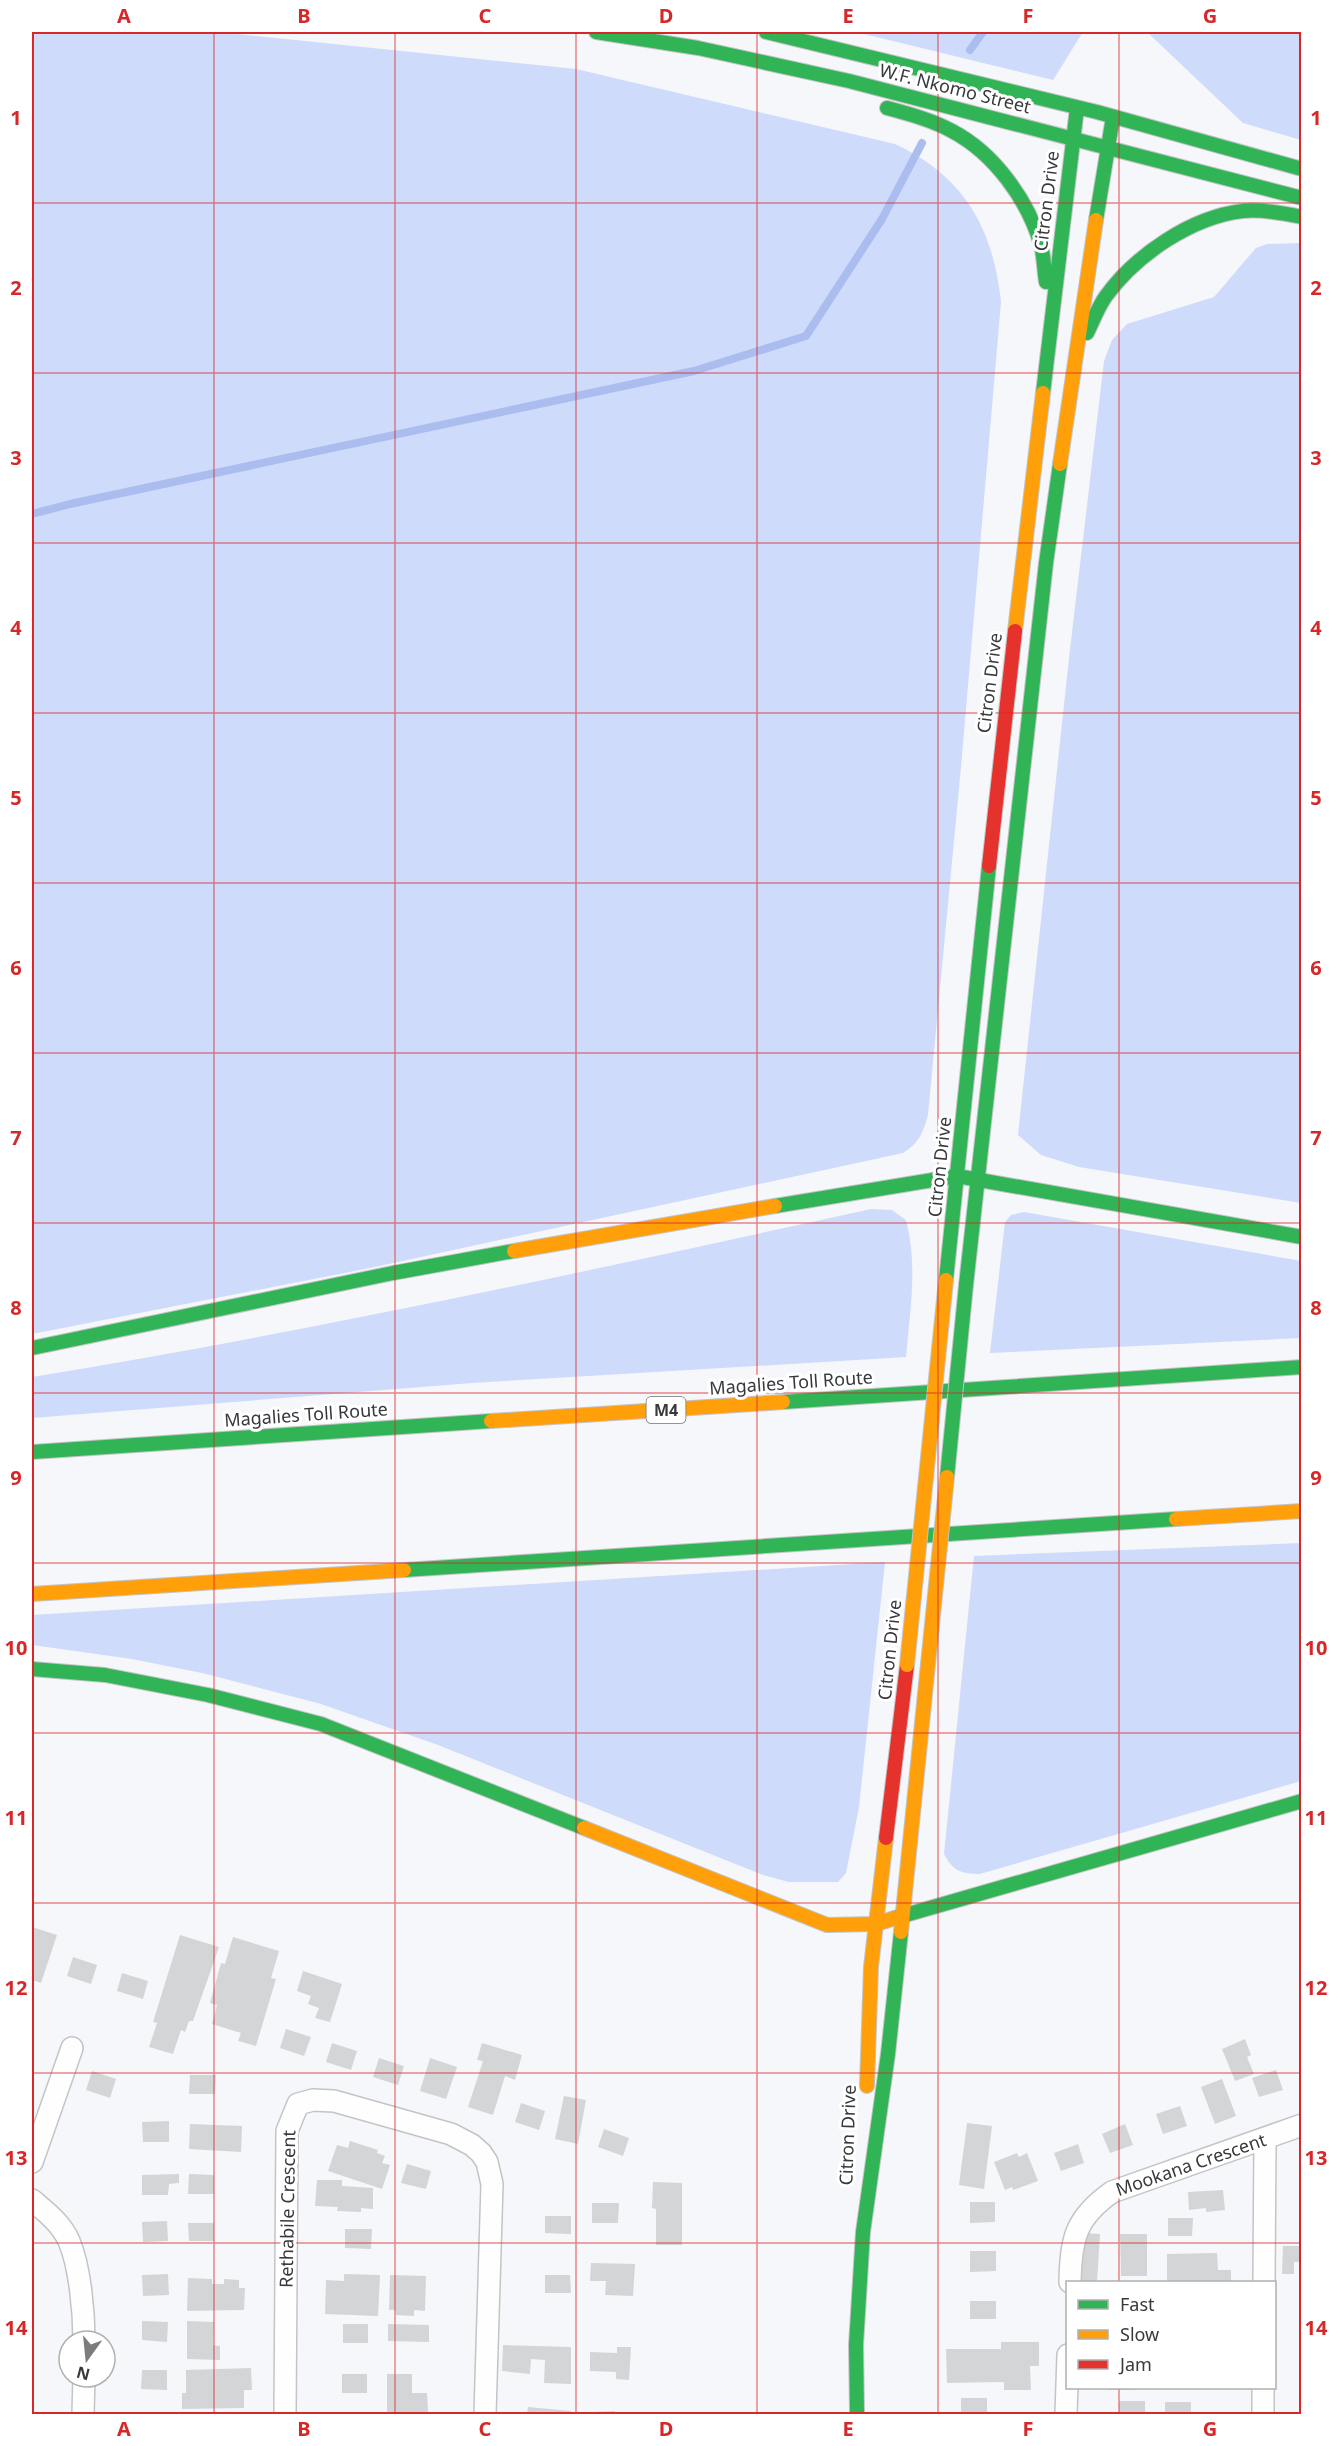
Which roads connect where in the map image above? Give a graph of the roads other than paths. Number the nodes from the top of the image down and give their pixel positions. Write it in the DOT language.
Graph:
graph roads {
  1 [pos="596,32"];
  2 [pos="766,32"];
  3 [pos="637,37"];
  4 [pos="820,89"];
  5 [pos="877,105"];
  6 [pos="1077,108"];
  7 [pos="1113,117"];
  8 [pos="1072,138"];
  9 [pos="1108,147"];
  10 [pos="1302,169"];
  11 [pos="1302,198"];
  12 [pos="1302,217"];
  13 [pos="1046,362"];
  14 [pos="1072,373"];
  15 [pos="957,1176"];
  16 [pos="978,1178"];
  17 [pos="1302,1237"];
  18 [pos="32,1348"];
  19 [pos="1302,1367"];
  20 [pos="32,1452"];
  21 [pos="1302,1511"];
  22 [pos="32,1594"];
  23 [pos="32,1669"];
  24 [pos="1302,1801"];
  25 [pos="902,1917"];
  26 [pos="876,1924"];
  27 [pos="72,2048"];
  28 [pos="1302,2125"];
  29 [pos="1265,2139"];
  30 [pos="32,2162"];
  31 [pos="32,2200"];
  32 [pos="863,2232"];
  33 [pos="1070,2281"];
  34 [pos="1264,2281"];
  35 [pos="83,2329"];
  36 [pos="84,2389"];
  37 [pos="1067,2389"];
  38 [pos="1263,2389"];
  39 [pos="83,2415"];
  40 [pos="285,2415"];
  41 [pos="485,2415"];
  42 [pos="856,2415"];
  43 [pos="1066,2415"];
  44 [pos="1263,2415"];
  1 -- 3 [label="main road, W.F. Nkomo Street"];
  2 -- 6 [label="main road, W.F. Nkomo Street"];
  3 -- 4 [label="main road"];
  3 -- 8 [label="main road, W.F. Nkomo Street"];
  5 -- 13 [label="main road"];
  6 -- 7 [label="main road, W.F. Nkomo Street"];
  6 -- 8 [label="main road, Citron Drive"];
  7 -- 9 [label="main road, Citron Drive"];
  7 -- 10 [label="main road, W.F. Nkomo Street"];
  8 -- 9 [label="main road, W.F. Nkomo Street"];
  8 -- 13 [label="main road, Citron Drive"];
  9 -- 11 [label="main road, W.F. Nkomo Street"];
  9 -- 14 [label="main road, Citron Drive"];
  12 -- 14 [label="main road"];
  13 -- 15 [label="main road, Citron Drive"];
  14 -- 16 [label="main road, Citron Drive"];
  15 -- 16 [label="main road"];
  15 -- 18 [label="main road"];
  15 -- 26 [label="main road, Citron Drive, bridge"];
  16 -- 17 [label="main road"];
  16 -- 25 [label="main road, Citron Drive, bridge"];
  19 -- 20 [label="main road, Magalies Toll Route / M4"];
  21 -- 22 [label="main road"];
  23 -- 26 [label="main road"];
  24 -- 25 [label="main road"];
  25 -- 26 [label="main road"];
  25 -- 32 [label="main road, Citron Drive"];
  26 -- 32 [label="main road, Citron Drive"];
  27 -- 30 [label="street"];
  28 -- 29 [label="street, Mookana Crescent"];
  29 -- 33 [label="street, Mookana Crescent"];
  29 -- 34 [label="street"];
  31 -- 35 [label="street"];
  32 -- 42 [label="main road, Citron Drive"];
  36 -- 39 [label="street"];
  37 -- 43 [label="street"];
  38 -- 44 [label="street"];
  40 -- 41 [label="street, Rethabile Crescent"];
}
